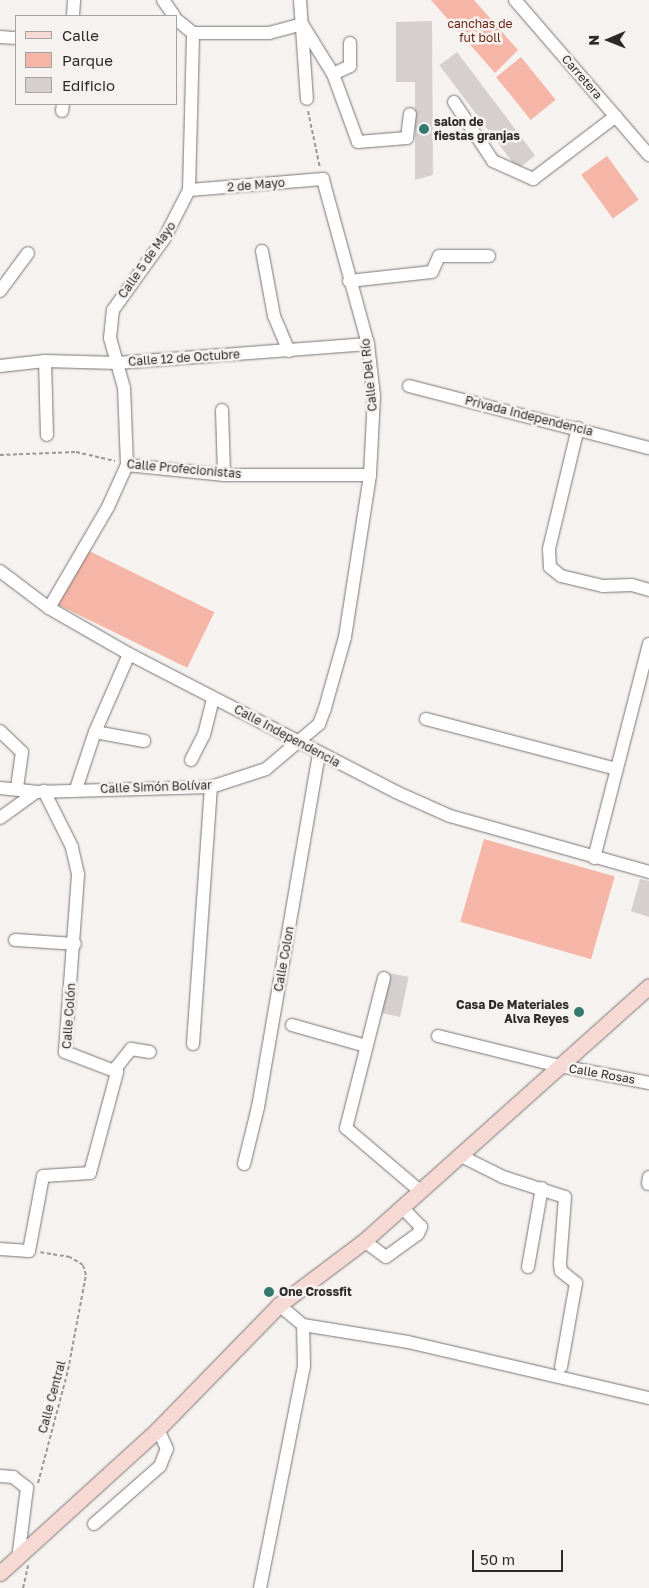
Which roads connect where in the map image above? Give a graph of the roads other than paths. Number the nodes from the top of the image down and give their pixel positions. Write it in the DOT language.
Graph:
graph roads {
  1 [pos="74,0"];
  2 [pos="163,0"];
  3 [pos="300,0"];
  4 [pos="514,0"];
  5 [pos="73,15"];
  6 [pos="174,15"];
  7 [pos="178,20"];
  8 [pos="302,24"];
  9 [pos="193,33"];
  10 [pos="0,37"];
  11 [pos="15,38"];
  12 [pos="350,43"];
  13 [pos="334,74"];
  14 [pos="307,99"];
  15 [pos="454,102"];
  16 [pos="410,114"];
  17 [pos="616,116"];
  18 [pos="649,155"];
  19 [pos="323,179"];
  20 [pos="189,190"];
  21 [pos="262,251"];
  22 [pos="28,252"];
  23 [pos="489,256"];
  24 [pos="349,281"];
  25 [pos="0,292"];
  26 [pos="368,344"];
  27 [pos="289,351"];
  28 [pos="46,361"];
  29 [pos="116,363"];
  30 [pos="0,366"];
  31 [pos="409,386"];
  32 [pos="222,410"];
  33 [pos="578,428"];
  34 [pos="47,436"];
  35 [pos="649,448"];
  36 [pos="126,465"];
  37 [pos="224,474"];
  38 [pos="370,475"];
  39 [pos="0,571"];
  40 [pos="649,590"];
  41 [pos="49,608"];
  42 [pos="649,644"];
  43 [pos="129,654"];
  44 [pos="213,698"];
  45 [pos="426,719"];
  46 [pos="0,731"];
  47 [pos="95,732"];
  48 [pos="144,741"];
  49 [pos="299,742"];
  50 [pos="319,754"];
  51 [pos="191,760"];
  52 [pos="616,769"];
  53 [pos="211,787"];
  54 [pos="0,788"];
  55 [pos="17,789"];
  56 [pos="76,789"];
  57 [pos="40,791"];
  58 [pos="0,818"];
  59 [pos="594,858"];
  60 [pos="649,872"];
  61 [pos="15,940"];
  62 [pos="75,944"];
  63 [pos="384,978"];
  64 [pos="649,986"];
  65 [pos="292,1025"];
  66 [pos="438,1036"];
  67 [pos="193,1044"];
  68 [pos="366,1046"];
  69 [pos="150,1052"];
  70 [pos="554,1065"];
  71 [pos="115,1069"];
  72 [pos="649,1083"];
  73 [pos="459,1155"];
  74 [pos="244,1164"];
  75 [pos="542,1188"];
  76 [pos="420,1191"];
  77 [pos="402,1207"];
  78 [pos="364,1241"];
  79 [pos="0,1249"];
  80 [pos="528,1268"];
  81 [pos="279,1305"];
  82 [pos="303,1325"];
  83 [pos="561,1367"];
  84 [pos="649,1398"];
  85 [pos="158,1429"];
  86 [pos="0,1476"];
  87 [pos="94,1524"];
  88 [pos="18,1559"];
  89 [pos="0,1573"];
  90 [pos="260,1588"];
  1 -- 5 [label="street"];
  2 -- 6 [label="street"];
  3 -- 8 [label="street"];
  4 -- 17 [label="street, Carretera"];
  7 -- 9 [label="street"];
  8 -- 9 [label="street"];
  8 -- 13 [label="street"];
  8 -- 14 [label="street"];
  9 -- 20 [label="street, Calle 5 de Mayo"];
  10 -- 11 [label="street"];
  12 -- 13 [label="street"];
  13 -- 16 [label="street"];
  15 -- 17 [label="street"];
  17 -- 18 [label="street, Carretera"];
  19 -- 20 [label="street, 2 de Mayo"];
  19 -- 24 [label="street, Calle Del Río"];
  20 -- 29 [label="street, Calle 5 de Mayo"];
  21 -- 27 [label="street"];
  22 -- 25 [label="street"];
  23 -- 24 [label="street"];
  24 -- 26 [label="street, Calle Del Río"];
  26 -- 27 [label="street, Calle 12 de Octubre"];
  26 -- 38 [label="street, Calle Del Río"];
  27 -- 29 [label="street, Calle 12 de Octubre"];
  28 -- 29 [label="street, Calle 12 de Octubre"];
  28 -- 30 [label="street, Calle 12 de Octubre"];
  28 -- 34 [label="street"];
  29 -- 36 [label="street, Calle 5 de Mayo"];
  31 -- 33 [label="street, Privada Independencia"];
  32 -- 37 [label="street"];
  33 -- 35 [label="street, Privada Independencia"];
  33 -- 40 [label="street"];
  36 -- 37 [label="street, Calle Profecionistas"];
  36 -- 41 [label="street, Calle 5 de Mayo"];
  37 -- 38 [label="street, Calle Profecionistas"];
  38 -- 49 [label="street, Calle Del Río"];
  39 -- 41 [label="street, Calle Independencia"];
  41 -- 43 [label="street, Calle Independencia"];
  42 -- 52 [label="street"];
  43 -- 44 [label="street, Calle Independencia"];
  43 -- 47 [label="street"];
  44 -- 49 [label="street, Calle Independencia"];
  44 -- 51 [label="street"];
  45 -- 52 [label="street"];
  46 -- 55 [label="street"];
  47 -- 48 [label="street"];
  47 -- 56 [label="street"];
  49 -- 50 [label="street, Calle Independencia"];
  49 -- 53 [label="street, Calle Simón Bolívar"];
  50 -- 59 [label="street, Calle Independencia"];
  50 -- 74 [label="street, Calle Colon"];
  52 -- 59 [label="street"];
  53 -- 56 [label="street, Calle Simón Bolívar"];
  53 -- 67 [label="street"];
  54 -- 55 [label="street, Calle Simón Bolívar"];
  55 -- 57 [label="street, Calle Simón Bolívar"];
  56 -- 57 [label="street, Calle Simón Bolívar"];
  57 -- 58 [label="street"];
  57 -- 62 [label="street, Calle Colón"];
  59 -- 60 [label="street, Calle Independencia"];
  61 -- 62 [label="street"];
  62 -- 71 [label="street, Calle Colón"];
  63 -- 68 [label="street"];
  64 -- 70 [label="main road"];
  65 -- 68 [label="street"];
  66 -- 70 [label="street, Calle Rosas"];
  68 -- 76 [label="street"];
  69 -- 71 [label="street"];
  70 -- 72 [label="street, Calle Rosas"];
  70 -- 73 [label="main road"];
  71 -- 79 [label="street"];
  73 -- 75 [label="street"];
  73 -- 76 [label="main road"];
  75 -- 80 [label="street"];
  75 -- 83 [label="street"];
  76 -- 77 [label="main road"];
  77 -- 78 [label="main road"];
  77 -- 78 [label="street"];
  78 -- 81 [label="main road"];
  81 -- 82 [label="street"];
  81 -- 85 [label="main road"];
  82 -- 84 [label="street"];
  82 -- 90 [label="street"];
  85 -- 87 [label="street"];
  85 -- 88 [label="main road"];
  86 -- 88 [label="street"];
  88 -- 89 [label="main road"];
}
